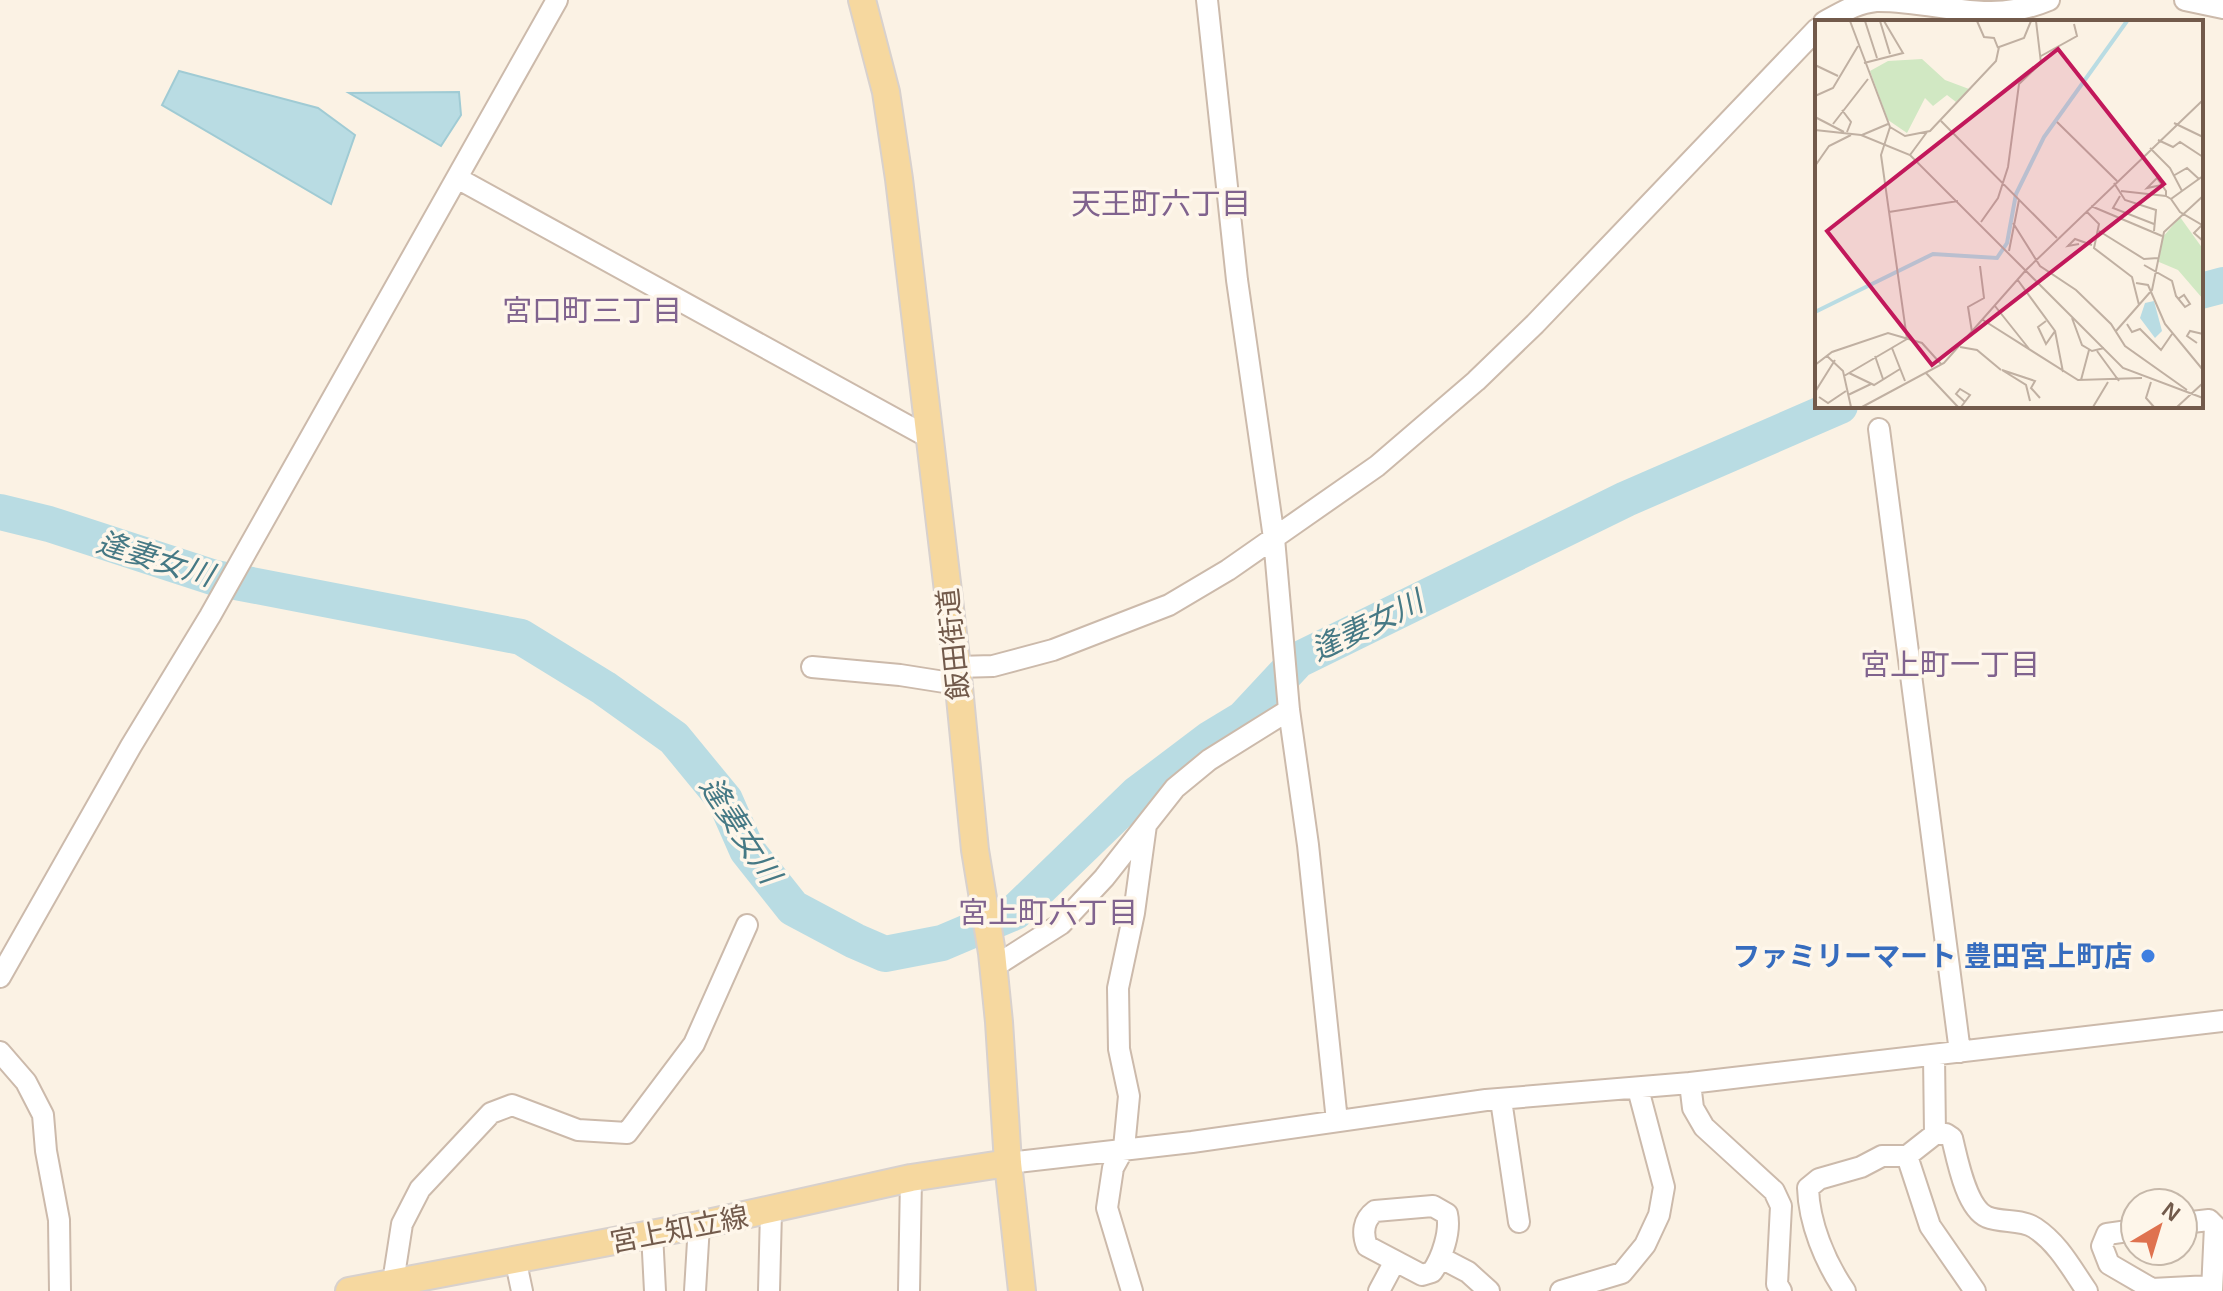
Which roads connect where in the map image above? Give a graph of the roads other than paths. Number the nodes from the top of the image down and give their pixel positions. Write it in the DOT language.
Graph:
graph roads {
  1 [pos="557,0"];
  2 [pos="862,0"];
  3 [pos="1207,0"];
  4 [pos="2049,0"];
  5 [pos="2185,0"];
  6 [pos="2223,8"];
  7 [pos="1827,20"];
  8 [pos="1815,31"];
  9 [pos="457,178"];
  10 [pos="1879,429"];
  11 [pos="928,437"];
  12 [pos="1274,538"];
  13 [pos="812,667"];
  14 [pos="957,676"];
  15 [pos="1289,705"];
  16 [pos="1146,825"];
  17 [pos="747,925"];
  18 [pos="992,961"];
  19 [pos="0,977"];
  20 [pos="2223,1021"];
  21 [pos="0,1052"];
  22 [pos="1960,1052"];
  23 [pos="1934,1056"];
  24 [pos="1690,1083"];
  25 [pos="1638,1089"];
  26 [pos="1501,1100"];
  27 [pos="1337,1121"];
  28 [pos="1935,1134"];
  29 [pos="1124,1148"];
  30 [pos="1907,1156"];
  31 [pos="1008,1163"];
  32 [pos="911,1178"];
  33 [pos="771,1211"];
  34 [pos="2199,1221"];
  35 [pos="1519,1222"];
  36 [pos="699,1225"];
  37 [pos="2119,1232"];
  38 [pos="652,1233"];
  39 [pos="515,1258"];
  40 [pos="1441,1258"];
  41 [pos="1395,1261"];
  42 [pos="393,1282"];
  43 [pos="1625,1282"];
  44 [pos="2211,1288"];
  45 [pos="60,1291"];
  46 [pos="349,1291"];
  47 [pos="522,1291"];
  48 [pos="655,1291"];
  49 [pos="695,1291"];
  50 [pos="769,1291"];
  51 [pos="909,1291"];
  52 [pos="1022,1291"];
  53 [pos="1132,1291"];
  54 [pos="1379,1291"];
  55 [pos="1489,1291"];
  56 [pos="1561,1291"];
  57 [pos="1781,1291"];
  58 [pos="1845,1291"];
  59 [pos="1975,1291"];
  60 [pos="2087,1291"];
  1 -- 9 [label="street"];
  2 -- 11 [label="main road, 飯田街道"];
  3 -- 12 [label="street"];
  4 -- 7 [label="street"];
  5 -- 6 [label="street"];
  8 -- 12 [label="street"];
  9 -- 11 [label="street"];
  9 -- 19 [label="street"];
  10 -- 22 [label="street"];
  11 -- 14 [label="main road, 飯田街道"];
  12 -- 14 [label="street"];
  12 -- 15 [label="street"];
  13 -- 14 [label="street"];
  14 -- 18 [label="main road, 飯田街道"];
  15 -- 16 [label="street"];
  15 -- 27 [label="street"];
  16 -- 18 [label="street"];
  16 -- 29 [label="street"];
  17 -- 42 [label="street"];
  18 -- 31 [label="main road, 飯田街道"];
  20 -- 22 [label="street"];
  21 -- 45 [label="street"];
  22 -- 23 [label="street"];
  23 -- 24 [label="street"];
  23 -- 28 [label="street"];
  24 -- 25 [label="street"];
  24 -- 57 [label="street"];
  25 -- 26 [label="street"];
  25 -- 43 [label="street"];
  26 -- 27 [label="street"];
  26 -- 35 [label="street"];
  27 -- 29 [label="street"];
  28 -- 30 [label="street"];
  28 -- 60 [label="street"];
  29 -- 31 [label="street"];
  29 -- 53 [label="street"];
  30 -- 58 [label="street"];
  30 -- 59 [label="street"];
  31 -- 32 [label="main road, 宮上知立線"];
  31 -- 52 [label="main road, 飯田街道"];
  32 -- 33 [label="main road, 宮上知立線"];
  32 -- 51 [label="street"];
  33 -- 36 [label="main road, 宮上知立線"];
  33 -- 50 [label="street"];
  34 -- 44 [label="street"];
  36 -- 38 [label="main road, 宮上知立線"];
  36 -- 49 [label="street"];
  37 -- 44 [label="street"];
  38 -- 39 [label="main road, 宮上知立線"];
  38 -- 48 [label="street"];
  39 -- 42 [label="main road, 宮上知立線"];
  39 -- 47 [label="street"];
  40 -- 41 [label="street"];
  40 -- 41 [label="street"];
  40 -- 55 [label="street"];
  41 -- 54 [label="street"];
  42 -- 46 [label="main road, 宮上知立線"];
  43 -- 56 [label="street"];
}
